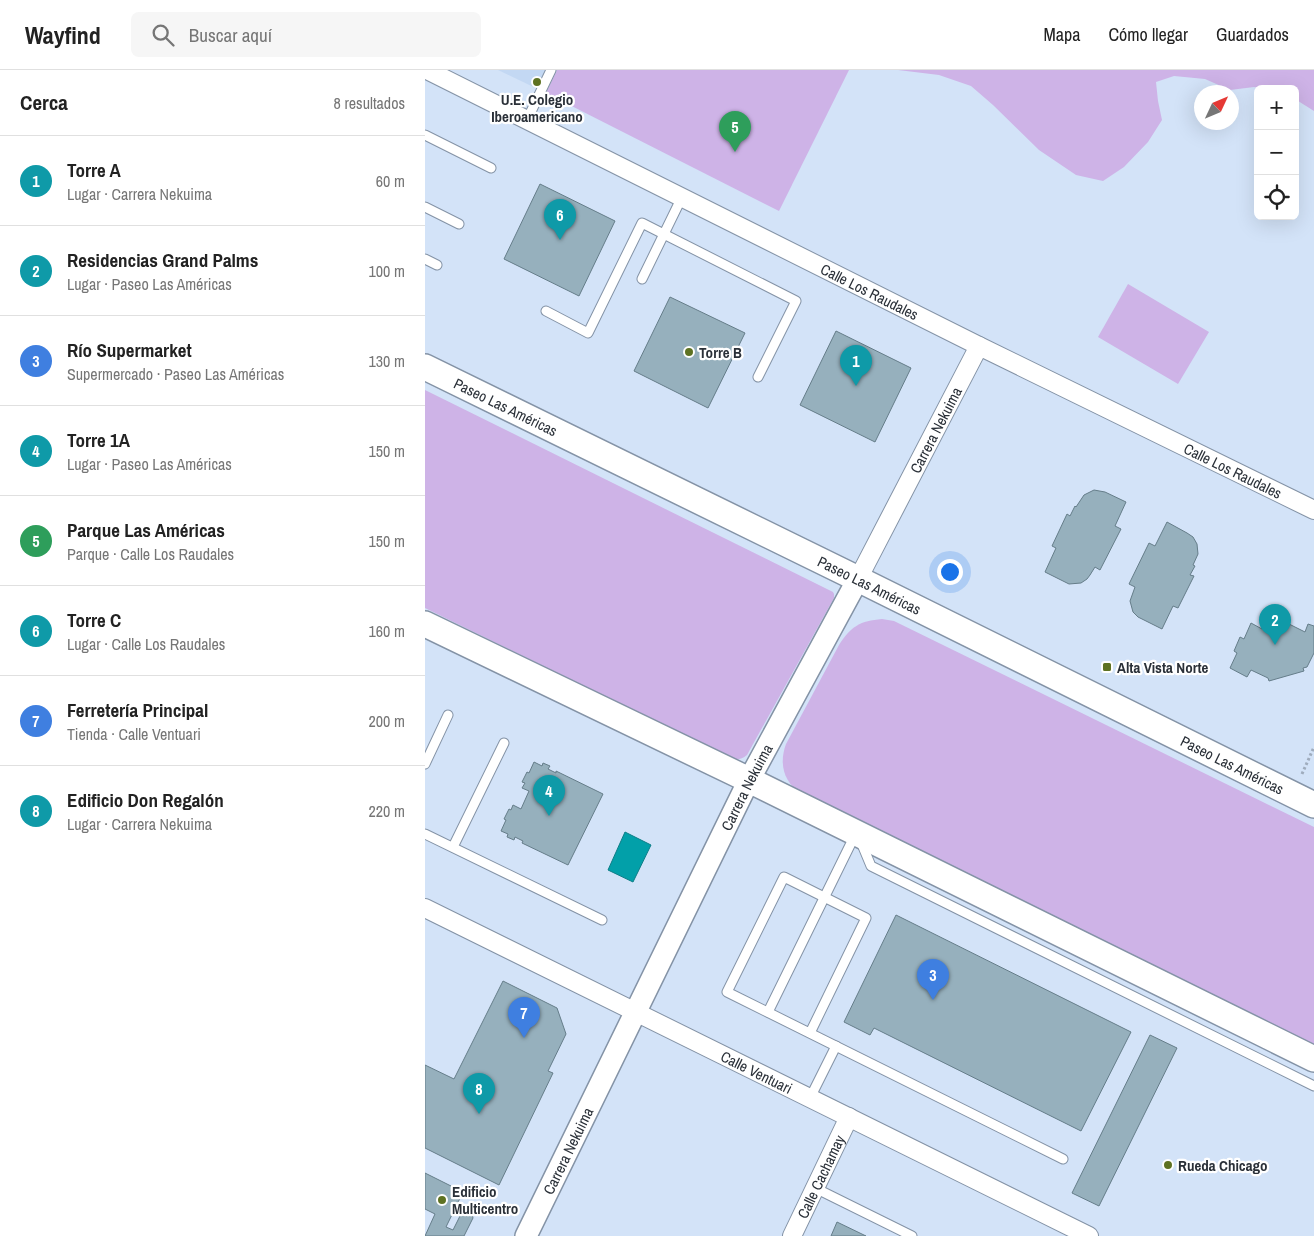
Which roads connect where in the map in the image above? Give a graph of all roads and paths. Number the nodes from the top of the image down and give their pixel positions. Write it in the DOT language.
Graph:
graph roads {
  1 [pos="427,70"];
  2 [pos="551,70"];
  3 [pos="527,120"];
  4 [pos="425,135"];
  5 [pos="491,168"];
  6 [pos="682,197"];
  7 [pos="425,207"];
  8 [pos="459,224"];
  9 [pos="665,235"];
  10 [pos="425,259"];
  11 [pos="437,265"];
  12 [pos="642,279"];
  13 [pos="546,311"];
  14 [pos="979,346"];
  15 [pos="425,367"];
  16 [pos="758,377"];
  17 [pos="1314,510"];
  18 [pos="858,579"];
  19 [pos="425,624"];
  20 [pos="448,715"];
  21 [pos="504,743"];
  22 [pos="1314,747"];
  23 [pos="425,764"];
  24 [pos="749,780"];
  25 [pos="1292,794"];
  26 [pos="1314,805"];
  27 [pos="856,833"];
  28 [pos="425,834"];
  29 [pos="453,848"];
  30 [pos="824,898"];
  31 [pos="426,910"];
  32 [pos="602,920"];
  33 [pos="635,1012"];
  34 [pos="768,1012"];
  35 [pos="810,1033"];
  36 [pos="836,1046"];
  37 [pos="1314,1059"];
  38 [pos="1314,1086"];
  39 [pos="811,1098"];
  40 [pos="849,1117"];
  41 [pos="1063,1159"];
  42 [pos="815,1188"];
  43 [pos="526,1236"];
  44 [pos="792,1236"];
  45 [pos="912,1236"];
  46 [pos="1089,1236"];
  1 -- 3 [label="street, Calle Los Raudales"];
  2 -- 3 [label="lane"];
  3 -- 6 [label="street, Calle Los Raudales"];
  4 -- 5 [label="lane"];
  6 -- 9 [label="lane"];
  6 -- 14 [label="street, Calle Los Raudales"];
  7 -- 8 [label="lane"];
  9 -- 12 [label="lane"];
  9 -- 13 [label="lane"];
  9 -- 16 [label="lane"];
  10 -- 11 [label="lane"];
  14 -- 17 [label="street, Calle Los Raudales"];
  14 -- 18 [label="street, Carrera Nekuima"];
  15 -- 18 [label="main road, Paseo Las Américas"];
  18 -- 24 [label="street, Carrera Nekuima"];
  18 -- 25 [label="main road, Paseo Las Américas"];
  19 -- 24 [label="main road"];
  20 -- 23 [label="lane"];
  21 -- 29 [label="lane"];
  22 -- 25 [label="path"];
  24 -- 27 [label="main road"];
  24 -- 33 [label="street, Carrera Nekuima"];
  25 -- 26 [label="main road, Paseo Las Américas"];
  27 -- 30 [label="lane"];
  27 -- 37 [label="main road"];
  27 -- 38 [label="lane"];
  28 -- 29 [label="lane"];
  29 -- 32 [label="lane"];
  30 -- 34 [label="lane"];
  30 -- 34 [label="lane"];
  30 -- 35 [label="lane"];
  31 -- 33 [label="street, Calle Ventuari"];
  33 -- 39 [label="street, Calle Ventuari"];
  33 -- 43 [label="street, Carrera Nekuima"];
  34 -- 35 [label="lane"];
  35 -- 36 [label="lane"];
  36 -- 39 [label="lane"];
  36 -- 41 [label="lane"];
  39 -- 40 [label="street, Calle Ventuari"];
  40 -- 42 [label="street, Calle Cachamay"];
  40 -- 46 [label="street, Calle Ventuari"];
  42 -- 44 [label="street, Calle Cachamay"];
  42 -- 45 [label="lane"];
}
